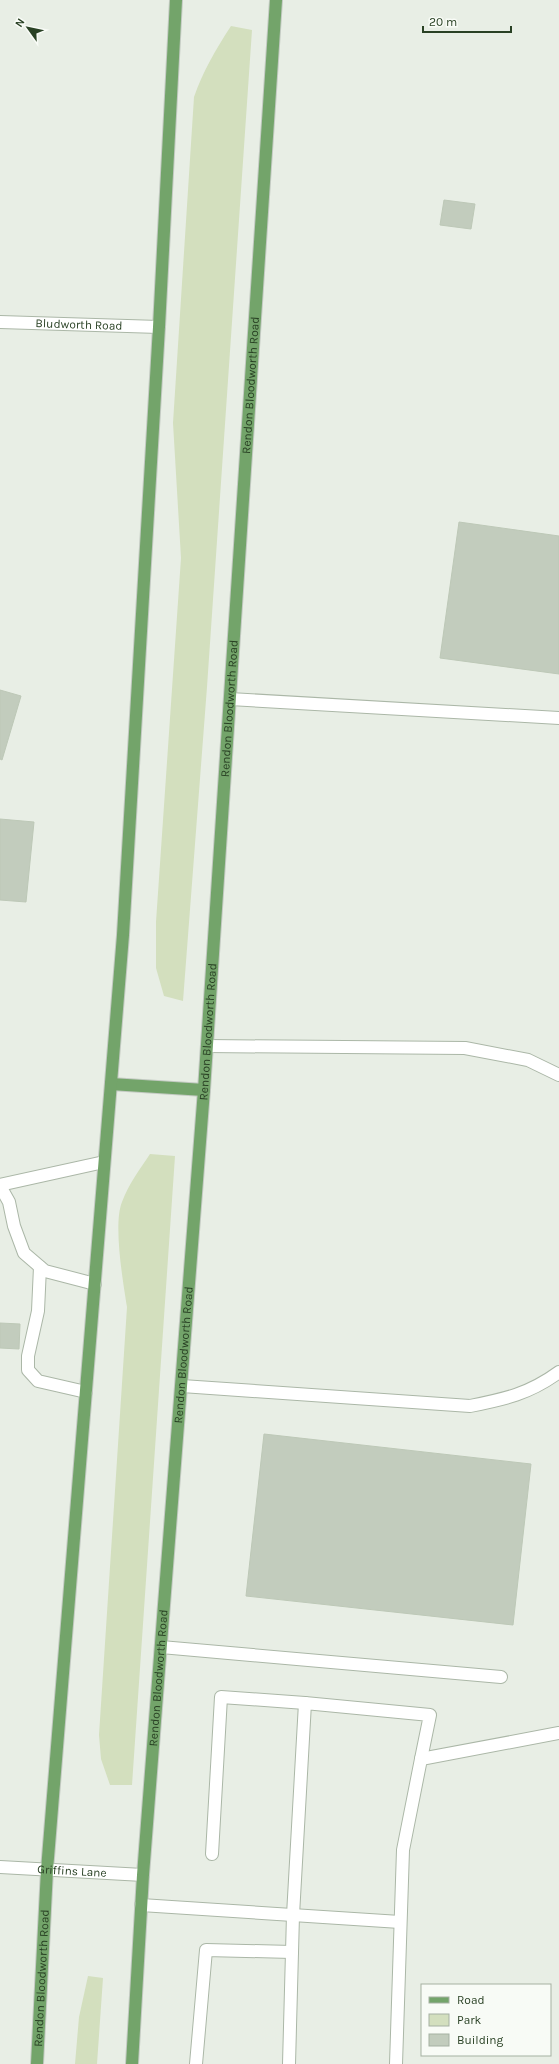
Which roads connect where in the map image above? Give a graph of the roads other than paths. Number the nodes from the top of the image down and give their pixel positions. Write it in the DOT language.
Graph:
graph roads {
  1 [pos="176,0"];
  2 [pos="276,0"];
  3 [pos="0,322"];
  4 [pos="159,327"];
  5 [pos="230,700"];
  6 [pos="559,718"];
  7 [pos="207,1046"];
  8 [pos="559,1075"];
  9 [pos="111,1084"];
  10 [pos="204,1090"];
  11 [pos="104,1162"];
  12 [pos="0,1185"];
  13 [pos="40,1267"];
  14 [pos="95,1284"];
  15 [pos="559,1372"];
  16 [pos="182,1386"];
  17 [pos="86,1392"];
  18 [pos="161,1647"];
  19 [pos="501,1677"];
  20 [pos="305,1702"];
  21 [pos="559,1733"];
  22 [pos="421,1759"];
  23 [pos="212,1854"];
  24 [pos="0,1867"];
  25 [pos="47,1870"];
  26 [pos="143,1876"];
  27 [pos="142,1905"];
  28 [pos="293,1915"];
  29 [pos="400,1922"];
  30 [pos="292,1952"];
  31 [pos="37,2064"];
  32 [pos="132,2064"];
  33 [pos="196,2064"];
  34 [pos="289,2064"];
  35 [pos="396,2064"];
  1 -- 4 [label="main road, Rendon Bloodworth Road"];
  2 -- 5 [label="main road, Rendon Bloodworth Road"];
  3 -- 4 [label="street, Bludworth Road"];
  4 -- 9 [label="main road, Rendon Bloodworth Road"];
  5 -- 6 [label="street"];
  5 -- 7 [label="main road, Rendon Bloodworth Road"];
  7 -- 8 [label="street"];
  7 -- 10 [label="main road, Rendon Bloodworth Road"];
  9 -- 10 [label="main road"];
  9 -- 11 [label="main road, Rendon Bloodworth Road"];
  10 -- 16 [label="main road, Rendon Bloodworth Road"];
  11 -- 12 [label="street"];
  11 -- 14 [label="main road, Rendon Bloodworth Road"];
  12 -- 13 [label="street"];
  13 -- 14 [label="street"];
  13 -- 17 [label="street"];
  14 -- 17 [label="main road, Rendon Bloodworth Road"];
  15 -- 16 [label="street"];
  16 -- 18 [label="main road, Rendon Bloodworth Road"];
  17 -- 25 [label="main road, Rendon Bloodworth Road"];
  18 -- 19 [label="street"];
  18 -- 26 [label="main road, Rendon Bloodworth Road"];
  20 -- 22 [label="street"];
  20 -- 23 [label="street"];
  20 -- 28 [label="street"];
  21 -- 22 [label="street"];
  22 -- 29 [label="street"];
  24 -- 25 [label="street, Griffins Lane"];
  25 -- 26 [label="street, Griffins Lane"];
  25 -- 31 [label="main road, Rendon Bloodworth Road"];
  26 -- 27 [label="main road, Rendon Bloodworth Road"];
  27 -- 28 [label="street"];
  27 -- 32 [label="main road, Rendon Bloodworth Road"];
  28 -- 29 [label="street"];
  28 -- 30 [label="street"];
  29 -- 35 [label="street"];
  30 -- 33 [label="street"];
  30 -- 34 [label="street"];
}
